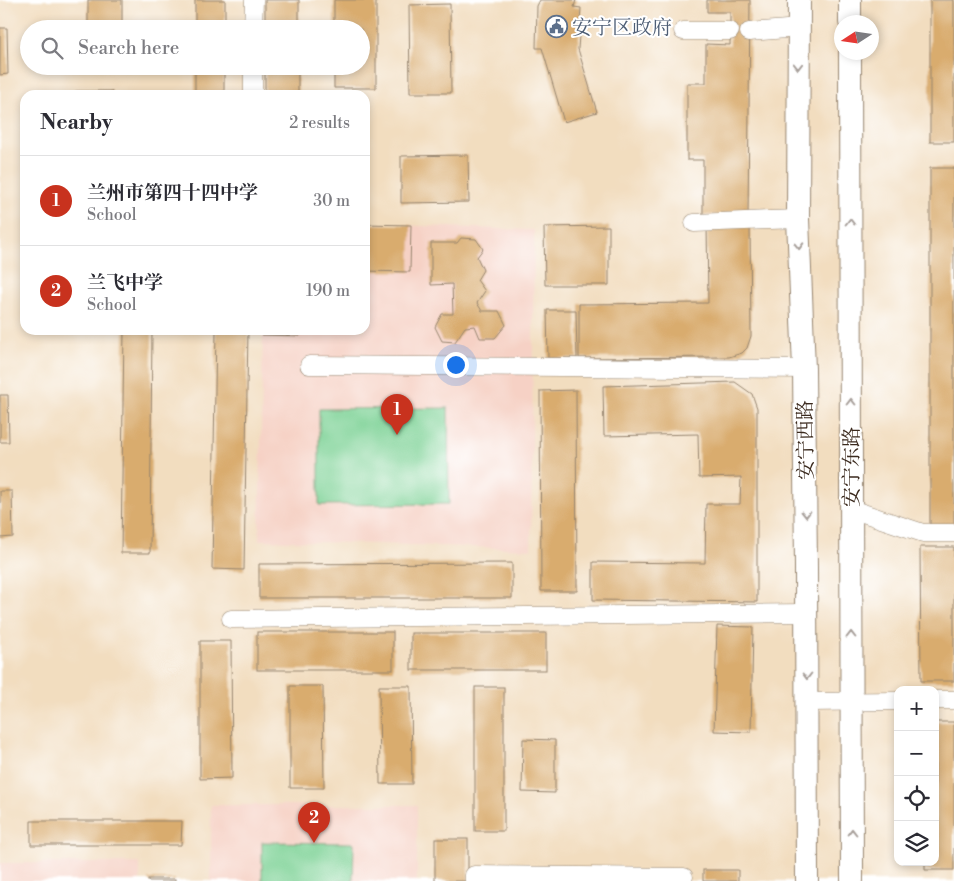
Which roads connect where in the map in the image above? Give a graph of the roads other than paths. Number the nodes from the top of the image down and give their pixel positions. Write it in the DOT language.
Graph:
graph roads {
  1 [pos="254,0"];
  2 [pos="799,0"];
  3 [pos="850,0"];
  4 [pos="850,15"];
  5 [pos="253,20"];
  6 [pos="798,28"];
  7 [pos="683,31"];
  8 [pos="730,31"];
  9 [pos="749,32"];
  10 [pos="850,60"];
  11 [pos="253,75"];
  12 [pos="253,90"];
  13 [pos="798,219"];
  14 [pos="694,223"];
  15 [pos="309,365"];
  16 [pos="804,369"];
  17 [pos="851,509"];
  18 [pos="954,533"];
  19 [pos="806,613"];
  20 [pos="231,619"];
  21 [pos="939,700"];
  22 [pos="954,700"];
  23 [pos="851,701"];
  24 [pos="894,701"];
  25 [pos="807,702"];
  26 [pos="684,877"];
  27 [pos="474,881"];
  28 [pos="807,881"];
  29 [pos="852,881"];
  1 -- 5 [label="street"];
  2 -- 6 [label="main road, 安宁西路"];
  3 -- 4 [label="main road"];
  6 -- 9 [label="street"];
  6 -- 13 [label="main road, 安宁西路, one-way"];
  7 -- 8 [label="street"];
  17 -- 10 [label="main road, 安宁东路, one-way"];
  11 -- 12 [label="street"];
  13 -- 14 [label="street"];
  13 -- 16 [label="main road, 安宁西路, one-way"];
  15 -- 16 [label="street"];
  16 -- 19 [label="main road, 安宁西路, one-way"];
  17 -- 18 [label="street"];
  23 -- 17 [label="main road, 安宁东路, one-way"];
  19 -- 20 [label="street"];
  19 -- 25 [label="main road, 安宁西路, one-way"];
  21 -- 22 [label="street"];
  23 -- 24 [label="street"];
  23 -- 25 [label="street"];
  29 -- 23 [label="main road, 安宁东路, one-way"];
  25 -- 28 [label="main road, 安宁西路"];
  26 -- 27 [label="street"];
}
